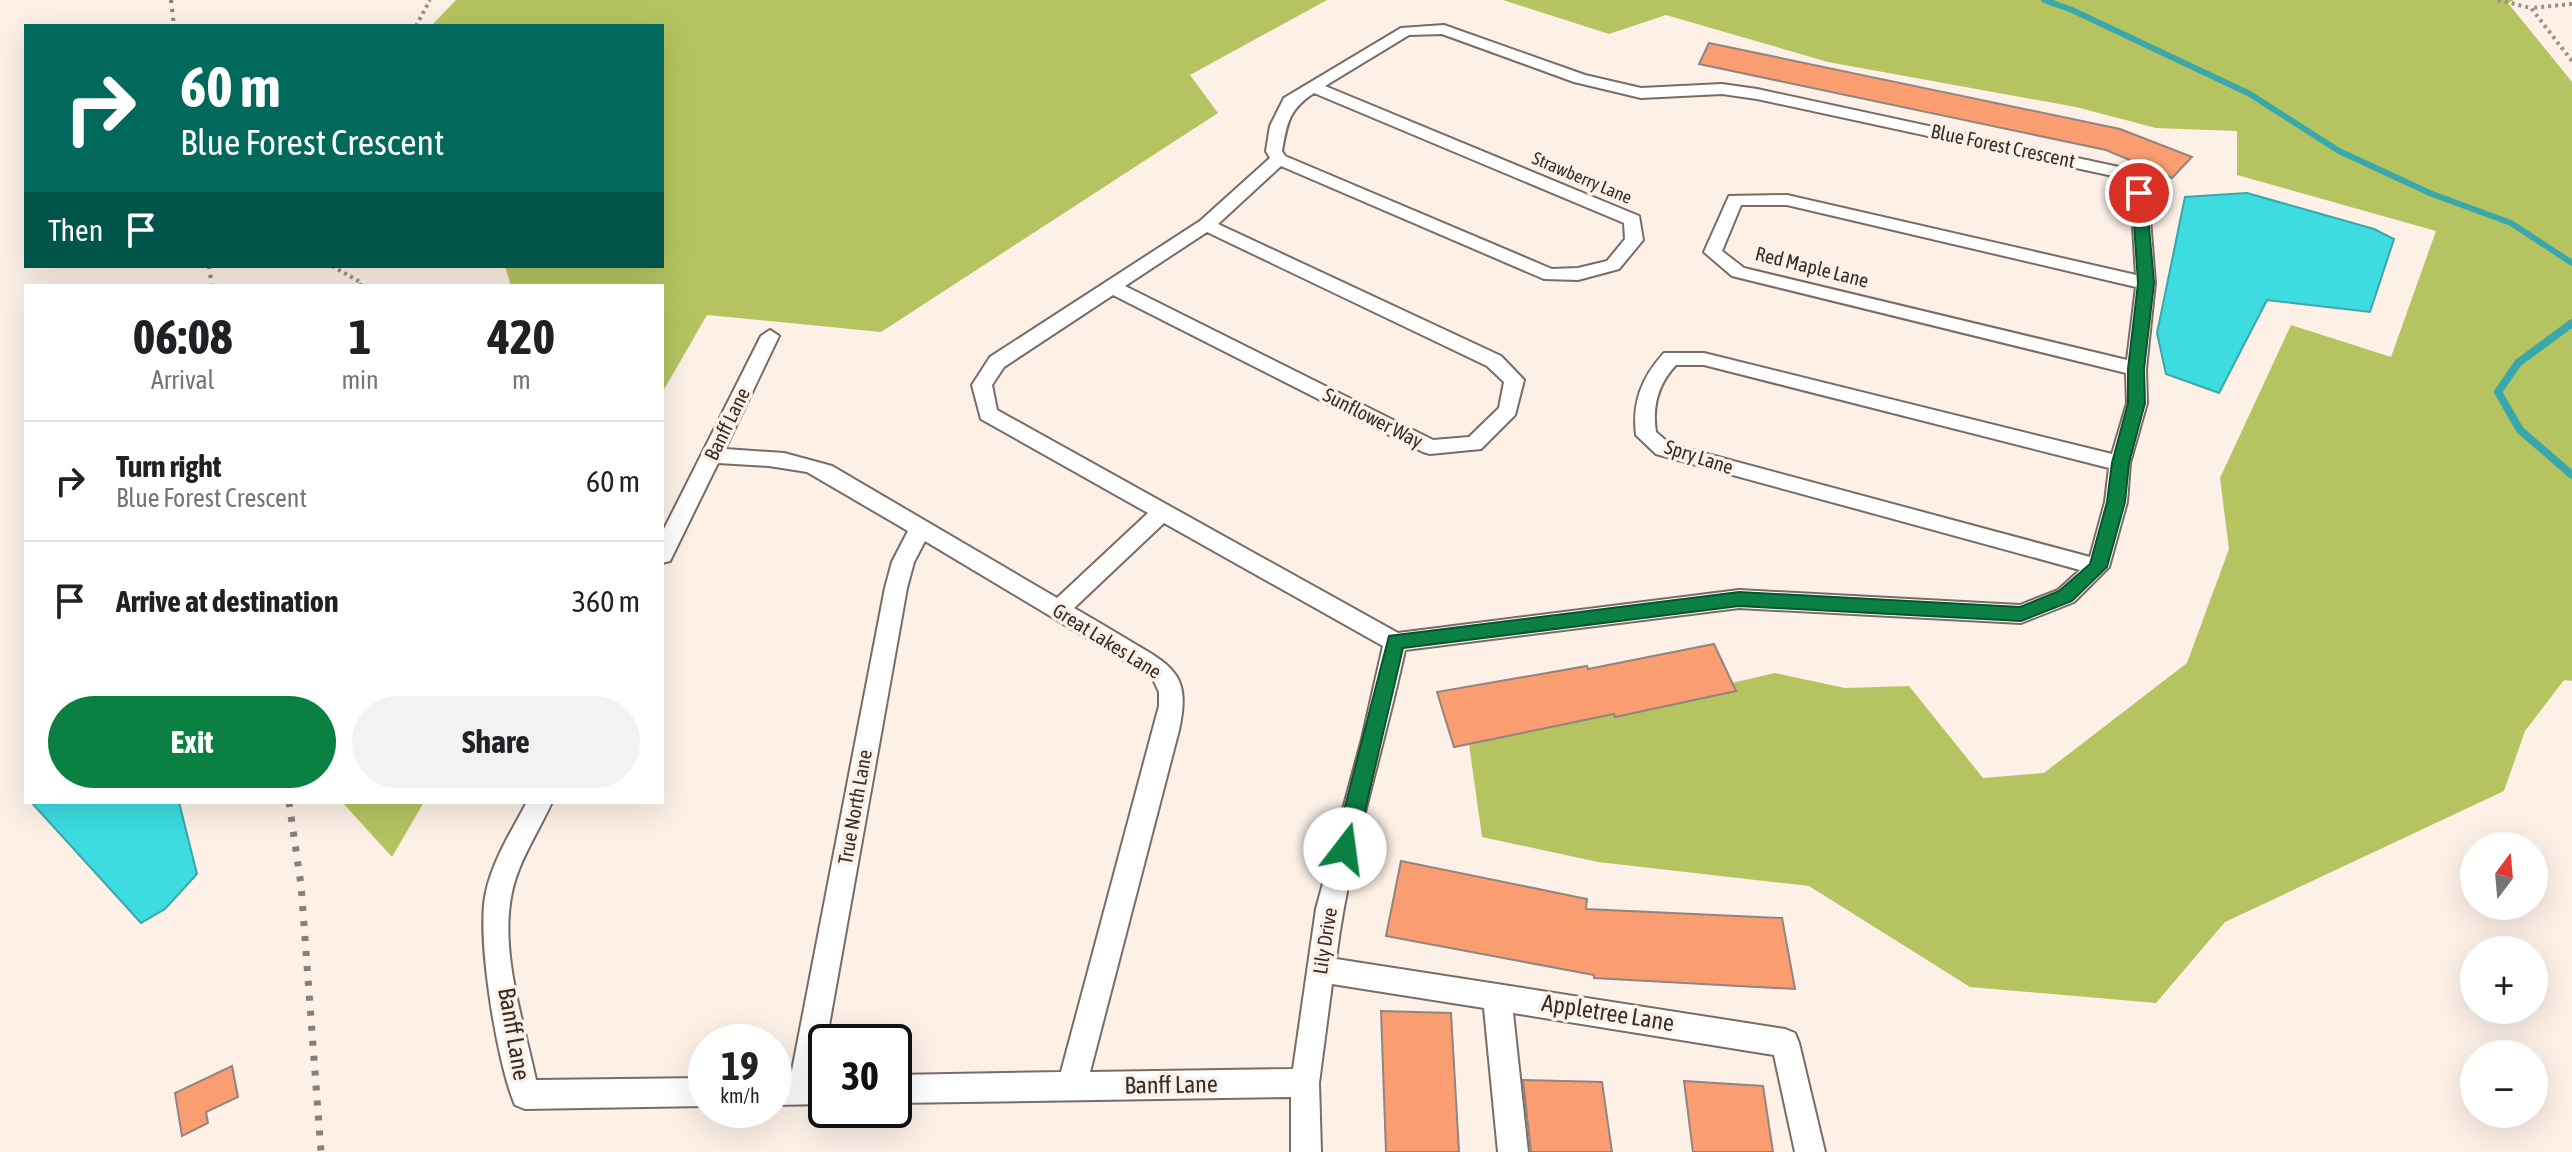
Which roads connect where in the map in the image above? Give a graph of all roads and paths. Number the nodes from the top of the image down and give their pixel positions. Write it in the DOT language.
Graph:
graph roads {
  1 [pos="430,0"];
  2 [pos="2498,0"];
  3 [pos="2572,4"];
  4 [pos="2531,8"];
  5 [pos="417,24"];
  6 [pos="2571,59"];
  7 [pos="1313,87"];
  8 [pos="1279,159"];
  9 [pos="1206,225"];
  10 [pos="336,268"];
  11 [pos="2146,283"];
  12 [pos="361,284"];
  13 [pos="1112,287"];
  14 [pos="770,336"];
  15 [pos="2136,369"];
  16 [pos="712,455"];
  17 [pos="2120,463"];
  18 [pos="1161,513"];
  19 [pos="920,529"];
  20 [pos="664,551"];
  21 [pos="2098,567"];
  22 [pos="1058,610"];
  23 [pos="1395,642"];
  24 [pos="539,804"];
  25 [pos="1321,969"];
  26 [pos="1497,996"];
  27 [pos="1305,1083"];
  28 [pos="1072,1086"];
  29 [pos="912,1089"];
  30 [pos="801,1090"];
  31 [pos="688,1092"];
  32 [pos="1306,1152"];
  33 [pos="1513,1152"];
  34 [pos="1810,1152"];
  1 -- 5 [label="path"];
  2 -- 4 [label="path"];
  3 -- 4 [label="path"];
  4 -- 6 [label="path"];
  7 -- 8 [label="street, Blue Forest Crescent"];
  7 -- 8 [label="street, Strawberry Lane"];
  7 -- 11 [label="street, Blue Forest Crescent"];
  8 -- 9 [label="street"];
  9 -- 13 [label="street"];
  9 -- 13 [label="street, Sunflower Way"];
  10 -- 12 [label="path"];
  11 -- 15 [label="street, Blue Forest Crescent"];
  11 -- 15 [label="street, Red Maple Lane"];
  13 -- 18 [label="street"];
  14 -- 16 [label="street, Banff Lane"];
  15 -- 17 [label="street, Blue Forest Crescent"];
  16 -- 19 [label="street, Great Lakes Lane"];
  16 -- 20 [label="street, Banff Lane"];
  17 -- 21 [label="street, Blue Forest Crescent"];
  17 -- 21 [label="street, Spry Lane"];
  18 -- 22 [label="street"];
  18 -- 23 [label="street"];
  19 -- 22 [label="street, Great Lakes Lane"];
  19 -- 30 [label="street, True North Lane"];
  21 -- 23 [label="street"];
  22 -- 28 [label="street, Great Lakes Lane"];
  23 -- 25 [label="street, Lily Drive"];
  24 -- 31 [label="street, Banff Lane"];
  25 -- 26 [label="street, Appletree Lane"];
  25 -- 27 [label="street, Lily Drive"];
  26 -- 33 [label="street"];
  26 -- 34 [label="street, Appletree Lane"];
  27 -- 28 [label="street, Banff Lane"];
  27 -- 32 [label="street, Lily Drive"];
  28 -- 29 [label="street, Banff Lane"];
}
